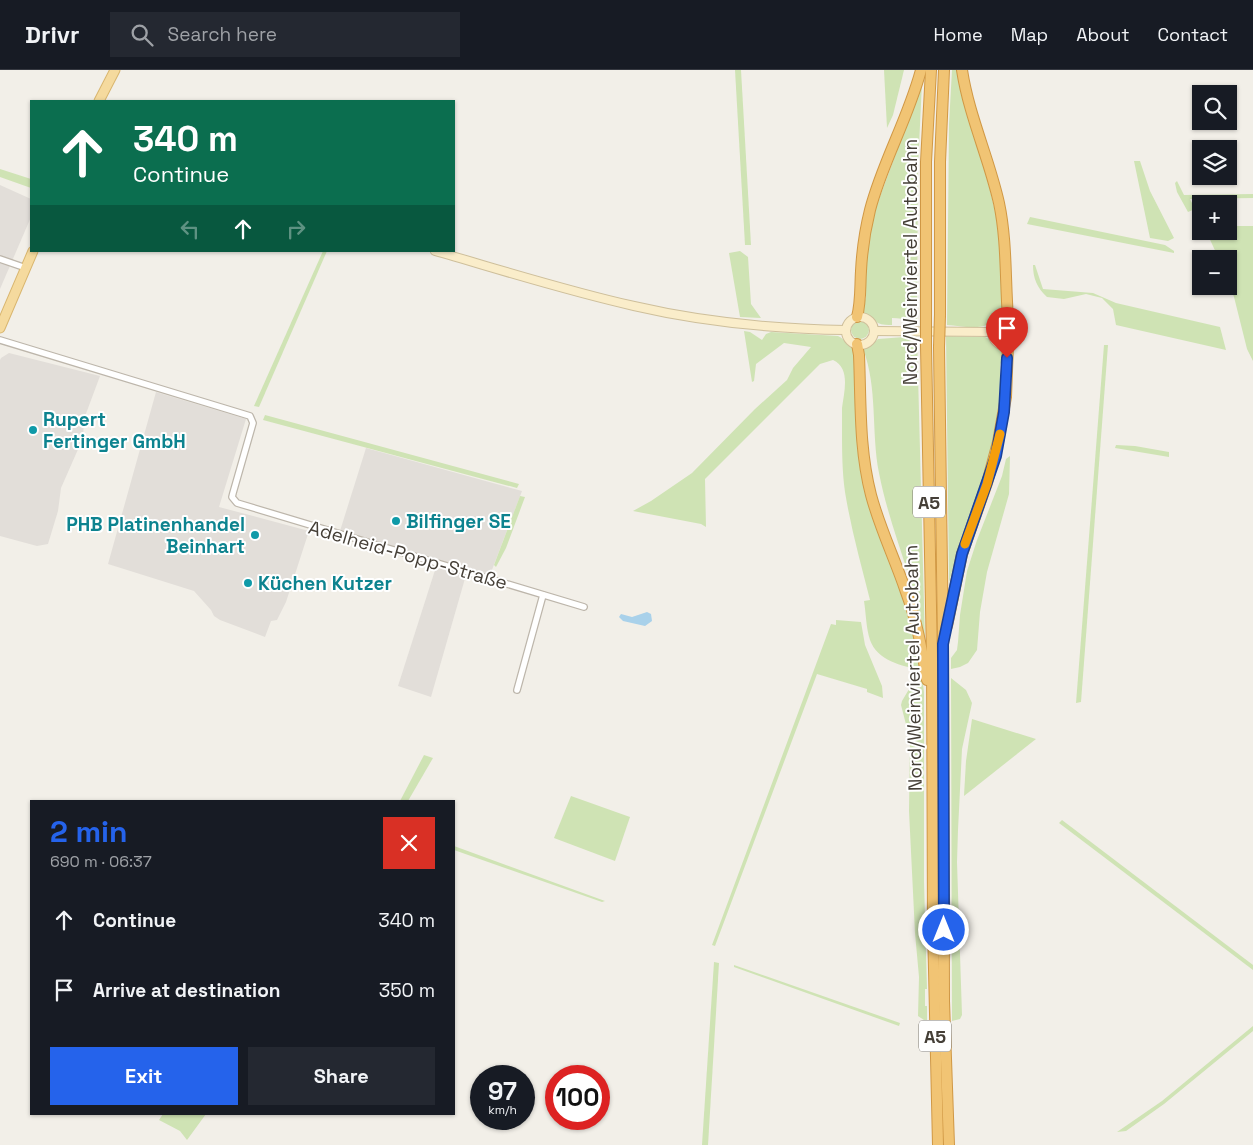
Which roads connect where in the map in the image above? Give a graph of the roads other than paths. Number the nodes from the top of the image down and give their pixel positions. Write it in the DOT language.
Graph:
graph roads {
  1 [pos="115,70"];
  2 [pos="921,70"];
  3 [pos="931,70"];
  4 [pos="944,70"];
  5 [pos="962,70"];
  6 [pos="100,100"];
  7 [pos="33,252"];
  8 [pos="438,252"];
  9 [pos="0,259"];
  10 [pos="26,268"];
  11 [pos="857,317"];
  12 [pos="1008,318"];
  13 [pos="0,328"];
  14 [pos="846,330"];
  15 [pos="874,331"];
  16 [pos="992,332"];
  17 [pos="0,340"];
  18 [pos="857,344"];
  19 [pos="1008,345"];
  20 [pos="543,595"];
  21 [pos="584,606"];
  22 [pos="943,644"];
  23 [pos="517,690"];
  24 [pos="932,710"];
  25 [pos="938,1145"];
  26 [pos="949,1145"];
  1 -- 6 [label="main road"];
  2 -- 11 [label="highway"];
  3 -- 24 [label="highway, Nord/Weinviertel Autobahn / A5, bridge"];
  4 -- 22 [label="highway, Nord/Weinviertel Autobahn / A5, bridge"];
  5 -- 12 [label="highway"];
  7 -- 10 [label="main road"];
  8 -- 14 [label="main road"];
  9 -- 10 [label="street"];
  10 -- 13 [label="main road"];
  11 -- 14 [label="main road"];
  11 -- 15 [label="main road"];
  12 -- 16 [label="main road"];
  12 -- 19 [label="main road"];
  14 -- 18 [label="main road"];
  15 -- 16 [label="main road"];
  15 -- 18 [label="main road"];
  16 -- 19 [label="main road"];
  17 -- 20 [label="street, Adelheid-Popp-Straße"];
  18 -- 24 [label="highway"];
  19 -- 22 [label="highway"];
  20 -- 21 [label="street, Adelheid-Popp-Straße"];
  20 -- 23 [label="street"];
  22 -- 26 [label="highway, Nord/Weinviertel Autobahn / A5"];
  24 -- 25 [label="highway, Nord/Weinviertel Autobahn / A5"];
}
